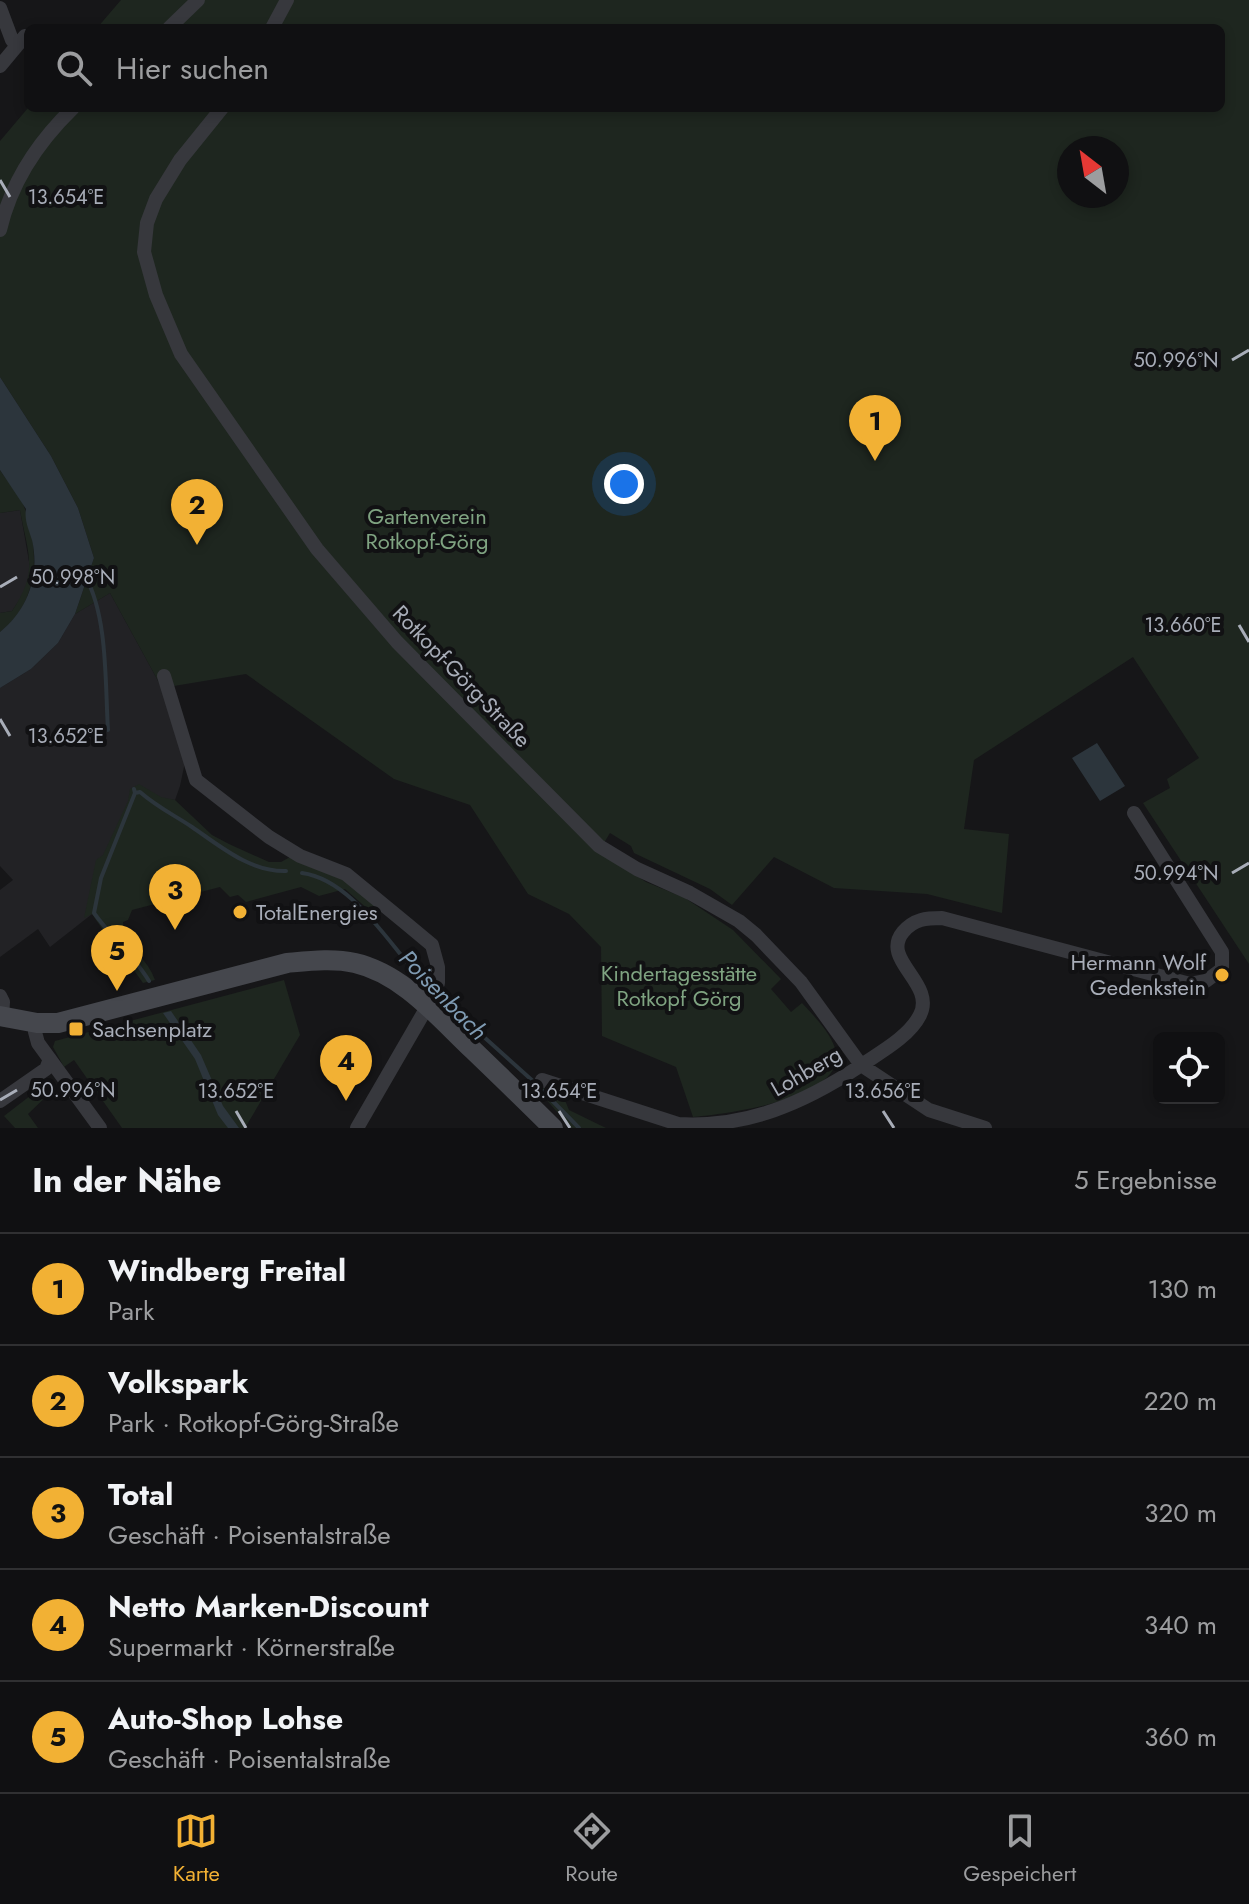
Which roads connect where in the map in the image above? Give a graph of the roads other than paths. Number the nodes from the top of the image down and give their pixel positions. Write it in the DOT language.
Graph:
graph roads {
  1 [pos="198,0"];
  2 [pos="287,0"];
  3 [pos="0,8"];
  4 [pos="173,24"];
  5 [pos="274,24"];
  6 [pos="0,66"];
  7 [pos="69,112"];
  8 [pos="219,112"];
  9 [pos="2,207"];
  10 [pos="0,230"];
  11 [pos="164,676"];
  12 [pos="1134,813"];
  13 [pos="428,997"];
  14 [pos="1,1010"];
  15 [pos="37,1023"];
  16 [pos="50,1059"];
  17 [pos="861,1065"];
  18 [pos="542,1080"];
  19 [pos="0,1101"];
  20 [pos="545,1125"];
  21 [pos="100,1128"];
  22 [pos="357,1128"];
  23 [pos="985,1128"];
  1 -- 4 [label="street"];
  2 -- 5 [label="street"];
  3 -- 6 [label="street"];
  7 -- 9 [label="street"];
  8 -- 17 [label="street, Rotkopf-Görg-Straße"];
  9 -- 10 [label="street"];
  11 -- 13 [label="street"];
  12 -- 17 [label="street, Lohberg"];
  13 -- 15 [label="main road"];
  13 -- 20 [label="main road"];
  13 -- 22 [label="street"];
  14 -- 15 [label="main road"];
  15 -- 16 [label="street"];
  16 -- 19 [label="street"];
  16 -- 21 [label="street"];
  17 -- 18 [label="street, Lohberg"];
  17 -- 23 [label="street, Rotkopf-Görg-Straße"];
}
